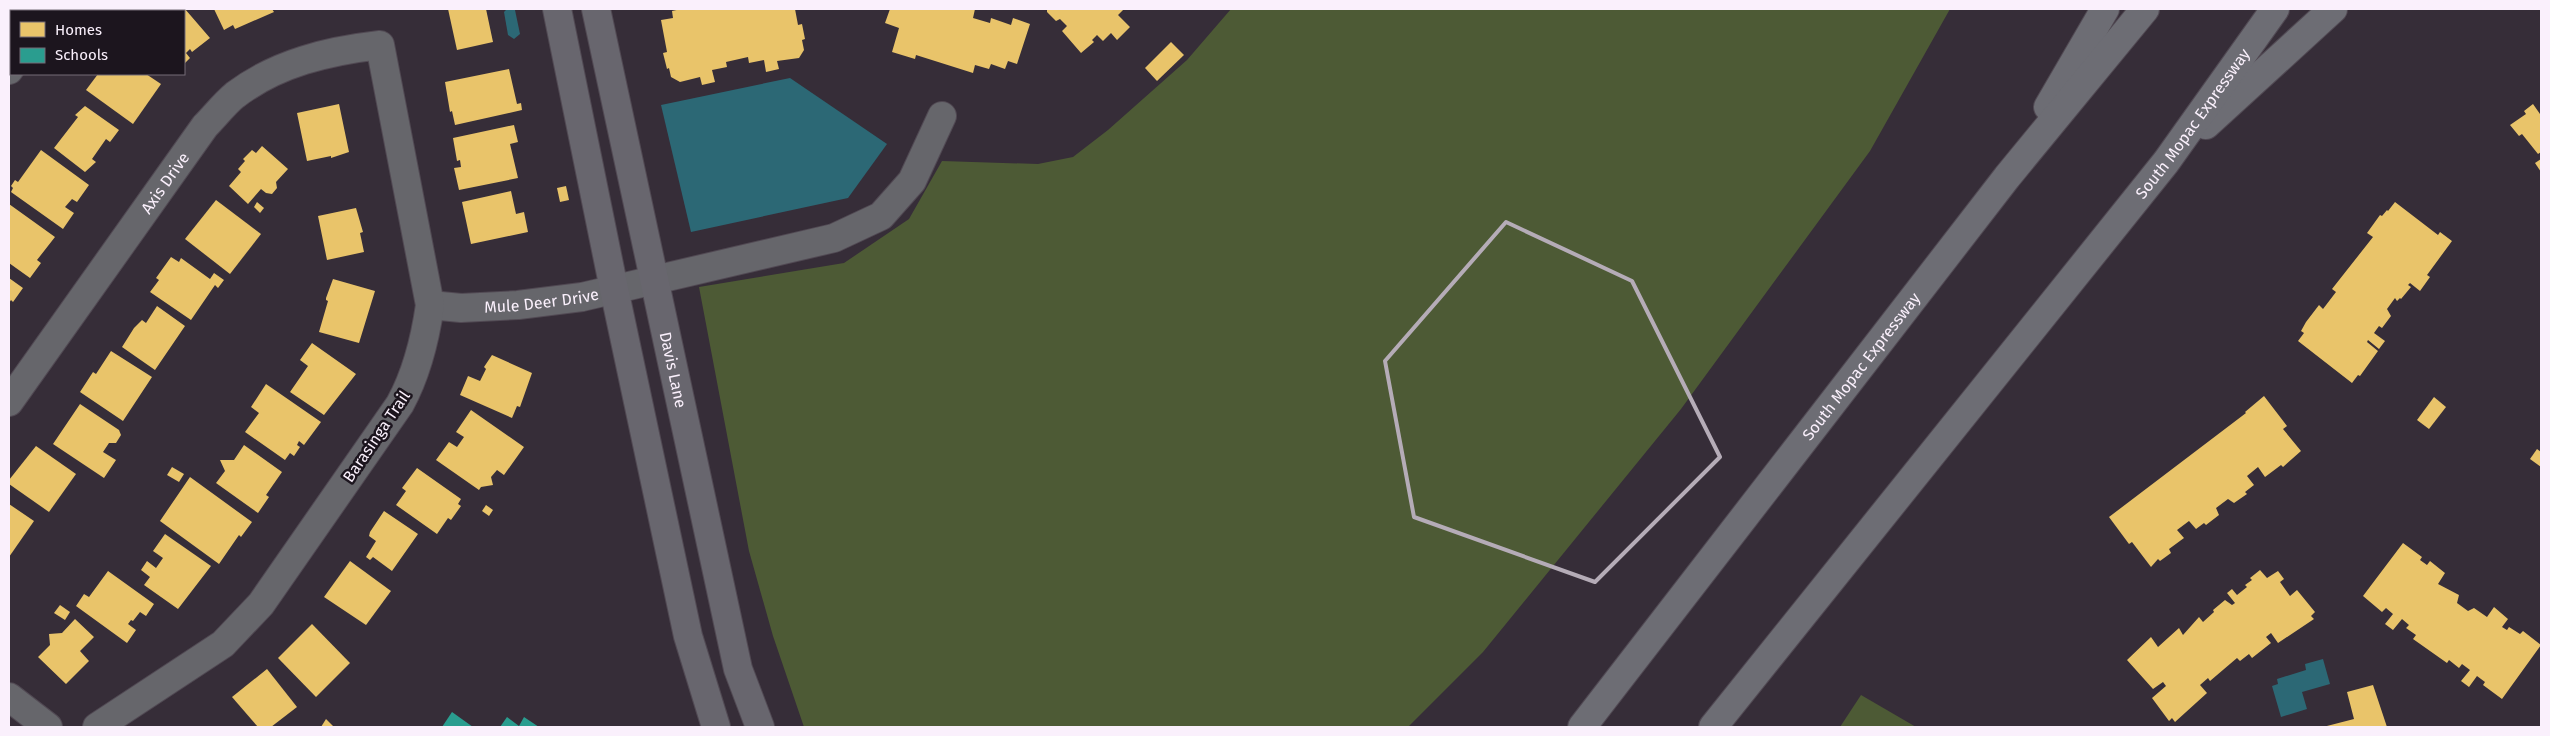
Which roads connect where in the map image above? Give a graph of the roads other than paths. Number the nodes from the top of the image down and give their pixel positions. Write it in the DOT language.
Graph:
graph roads {
  1 [pos="557,9"];
  2 [pos="596,9"];
  3 [pos="2105,9"];
  4 [pos="2145,9"];
  5 [pos="2274,9"];
  6 [pos="2333,9"];
  7 [pos="380,45"];
  8 [pos="942,116"];
  9 [pos="2166,162"];
  10 [pos="2007,178"];
  11 [pos="654,281"];
  12 [pos="614,289"];
  13 [pos="430,305"];
  14 [pos="9,402"];
  15 [pos="748,697"];
  16 [pos="9,698"];
  17 [pos="712,718"];
  18 [pos="48,727"];
  19 [pos="97,727"];
  20 [pos="760,727"];
  21 [pos="1582,727"];
  22 [pos="1713,727"];
  1 -- 12 [label="main road"];
  2 -- 11 [label="main road, Davis Lane"];
  3 -- 10 [label="highway"];
  4 -- 10 [label="highway, South Mopac Expressway"];
  5 -- 9 [label="highway, South Mopac Expressway"];
  6 -- 9 [label="highway"];
  7 -- 13 [label="street, Barasinga Trail"];
  7 -- 14 [label="street, Axis Drive"];
  8 -- 11 [label="street, Mule Deer Drive"];
  9 -- 22 [label="highway, South Mopac Expressway"];
  10 -- 21 [label="highway, South Mopac Expressway"];
  11 -- 12 [label="street, Mule Deer Drive"];
  11 -- 15 [label="main road, Davis Lane"];
  12 -- 13 [label="street, Mule Deer Drive"];
  12 -- 17 [label="main road"];
  13 -- 19 [label="street, Barasinga Trail"];
  15 -- 17 [label="main road"];
  15 -- 20 [label="main road, Davis Lane"];
  16 -- 18 [label="street"];
}
